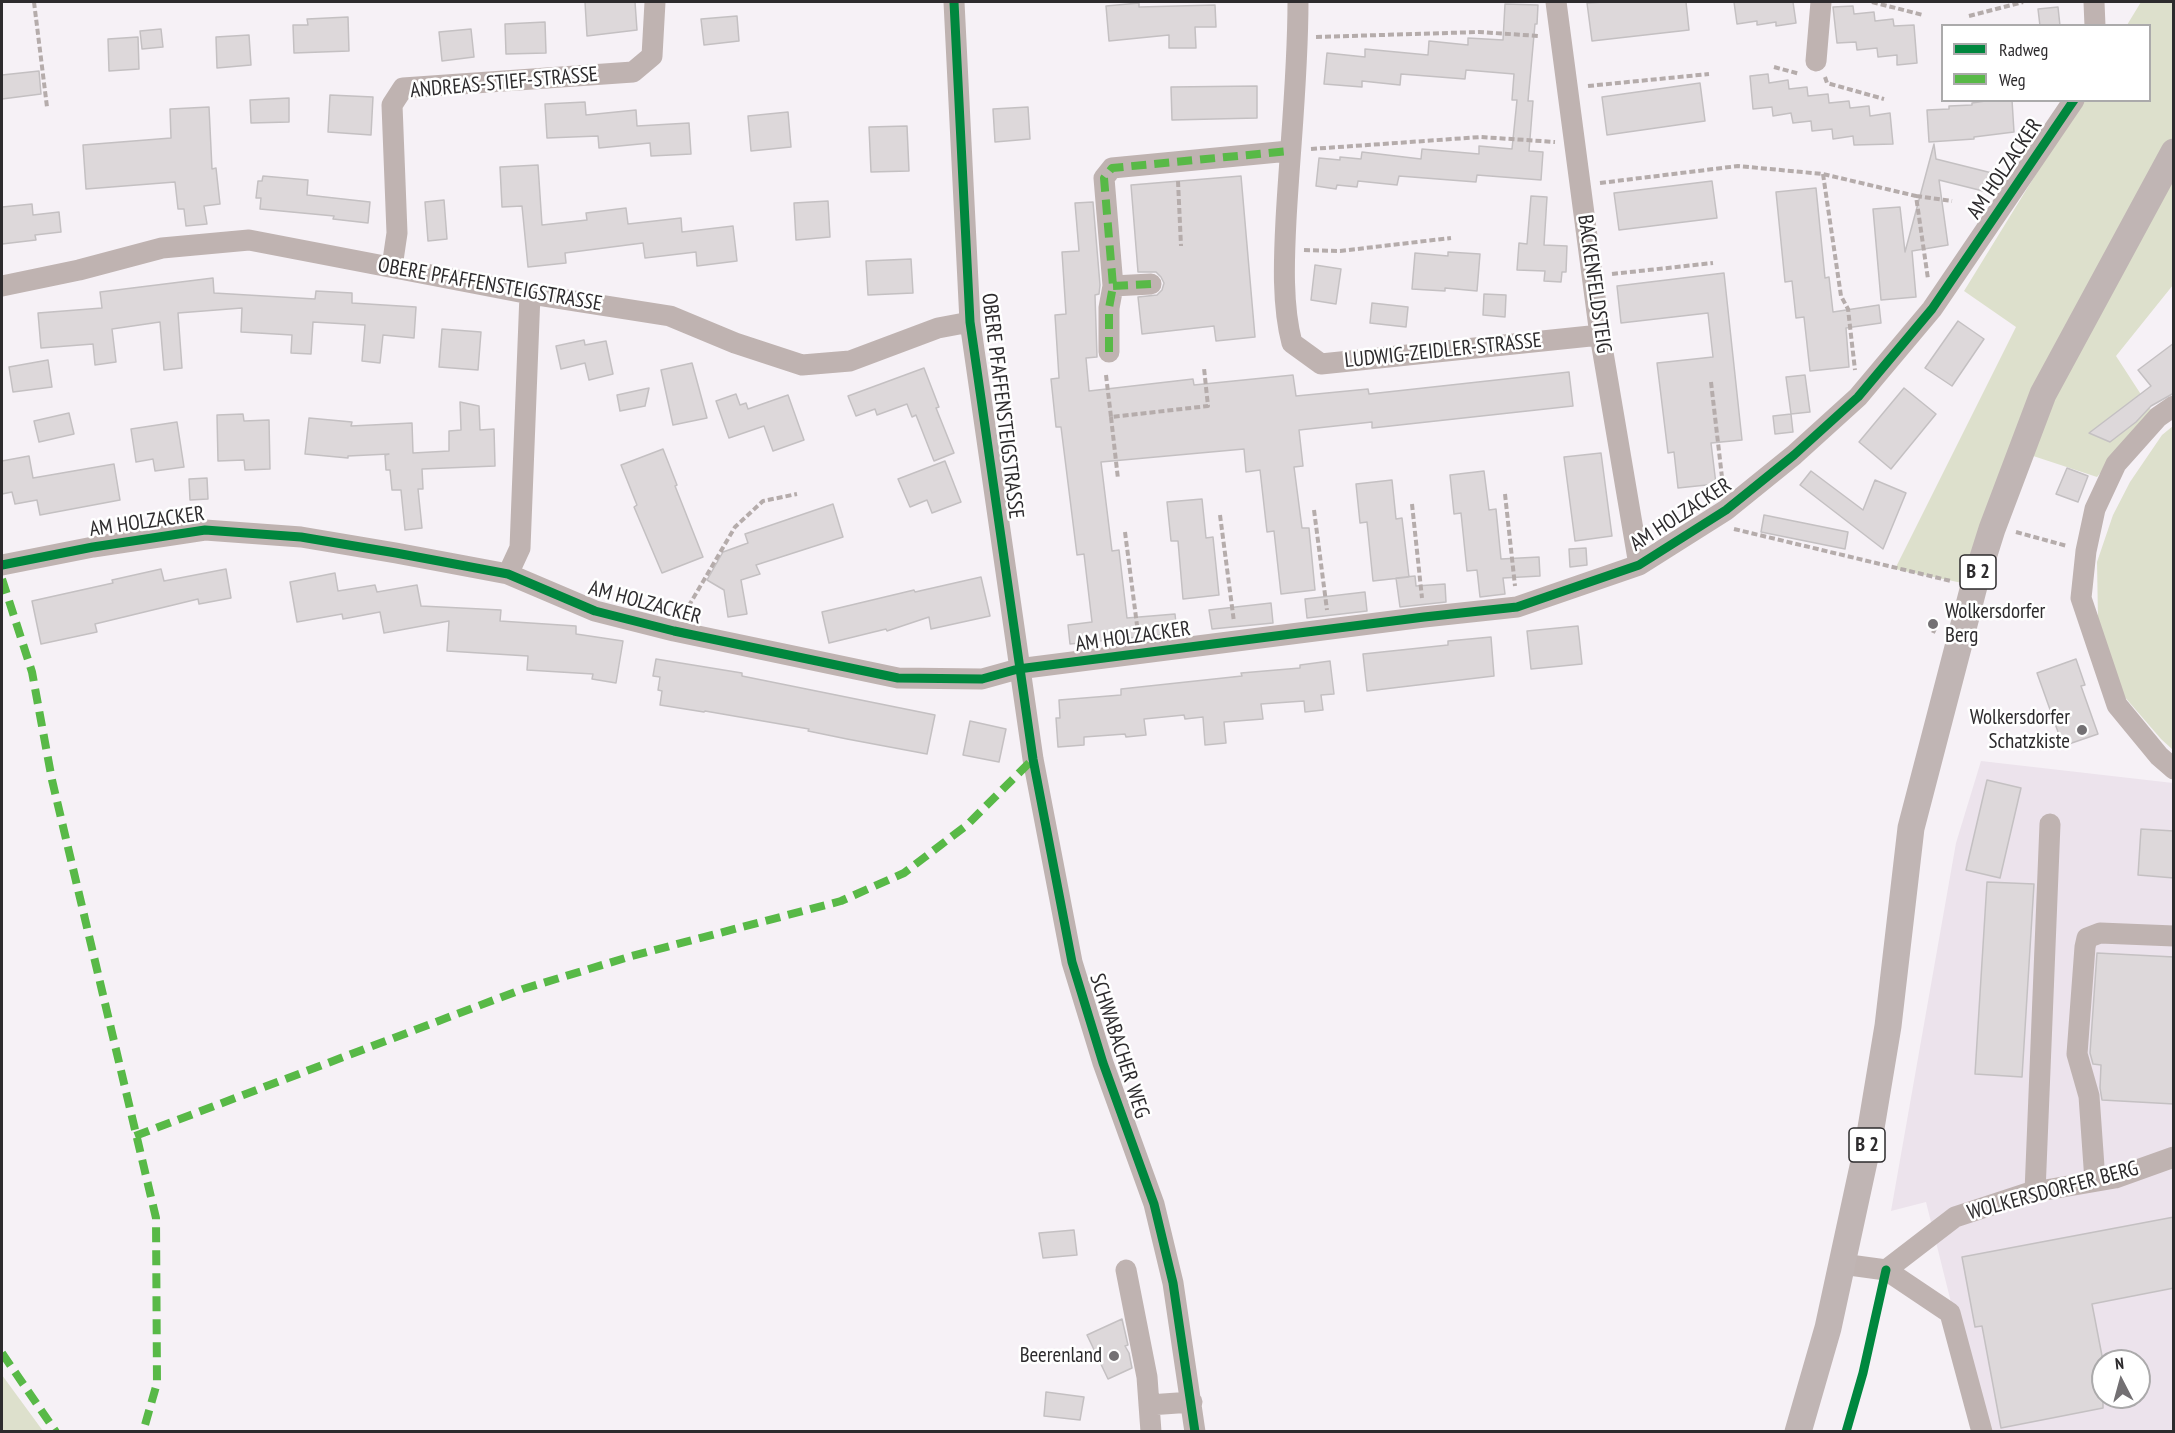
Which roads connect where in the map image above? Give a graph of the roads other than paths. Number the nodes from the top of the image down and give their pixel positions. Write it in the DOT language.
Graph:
graph roads {
  1 [pos="655,2"];
  2 [pos="954,2"];
  3 [pos="1298,2"];
  4 [pos="1557,2"];
  5 [pos="1821,2"];
  6 [pos="2094,2"];
  7 [pos="2095,24"];
  8 [pos="1816,61"];
  9 [pos="2073,102"];
  10 [pos="1289,151"];
  11 [pos="2174,152"];
  12 [pos="392,267"];
  13 [pos="1151,284"];
  14 [pos="2,286"];
  15 [pos="1113,286"];
  16 [pos="530,294"];
  17 [pos="970,322"];
  18 [pos="1600,335"];
  19 [pos="1109,352"];
  20 [pos="2174,406"];
  21 [pos="2,565"];
  22 [pos="1639,565"];
  23 [pos="508,574"];
  24 [pos="1018,669"];
  25 [pos="2174,769"];
  26 [pos="2050,824"];
  27 [pos="2174,936"];
  28 [pos="2174,1158"];
  29 [pos="2095,1181"];
  30 [pos="2035,1192"];
  31 [pos="1842,1264"];
  32 [pos="1126,1270"];
  33 [pos="1886,1270"];
  34 [pos="1192,1402"];
  35 [pos="1149,1405"];
  36 [pos="1151,1431"];
  37 [pos="1195,1431"];
  38 [pos="1798,1431"];
  39 [pos="1982,1431"];
  1 -- 12 [label="street, ANDREAS-STIEF-STRASSE"];
  2 -- 17 [label="street, OBERE PFAFFENSTEIGSTRASSE"];
  3 -- 10 [label="street"];
  4 -- 18 [label="street, BACKENFELDSTEIG"];
  5 -- 8 [label="street"];
  6 -- 7 [label="street"];
  9 -- 22 [label="street, AM HOLZACKER"];
  10 -- 15 [label="street"];
  10 -- 18 [label="street, LUDWIG-ZEIDLER-STRASSE"];
  11 -- 31 [label="main road, B 2"];
  12 -- 14 [label="street, OBERE PFAFFENSTEIGSTRASSE"];
  12 -- 16 [label="street, OBERE PFAFFENSTEIGSTRASSE"];
  13 -- 15 [label="street"];
  15 -- 19 [label="street"];
  16 -- 17 [label="street, OBERE PFAFFENSTEIGSTRASSE"];
  16 -- 23 [label="street"];
  17 -- 24 [label="street, OBERE PFAFFENSTEIGSTRASSE"];
  18 -- 22 [label="street, BACKENFELDSTEIG"];
  20 -- 25 [label="street"];
  21 -- 23 [label="street, AM HOLZACKER"];
  22 -- 24 [label="street, AM HOLZACKER"];
  23 -- 24 [label="street, AM HOLZACKER"];
  24 -- 34 [label="street, SCHWABACHER WEG"];
  26 -- 30 [label="street"];
  27 -- 29 [label="street"];
  28 -- 29 [label="street, WOLKERSDORFER BERG"];
  29 -- 30 [label="street, WOLKERSDORFER BERG"];
  30 -- 33 [label="street, WOLKERSDORFER BERG"];
  31 -- 33 [label="street"];
  31 -- 38 [label="main road, B 2"];
  32 -- 35 [label="street"];
  33 -- 39 [label="street"];
  34 -- 35 [label="street"];
  34 -- 37 [label="street, SCHWABACHER WEG"];
  35 -- 36 [label="street"];
}
